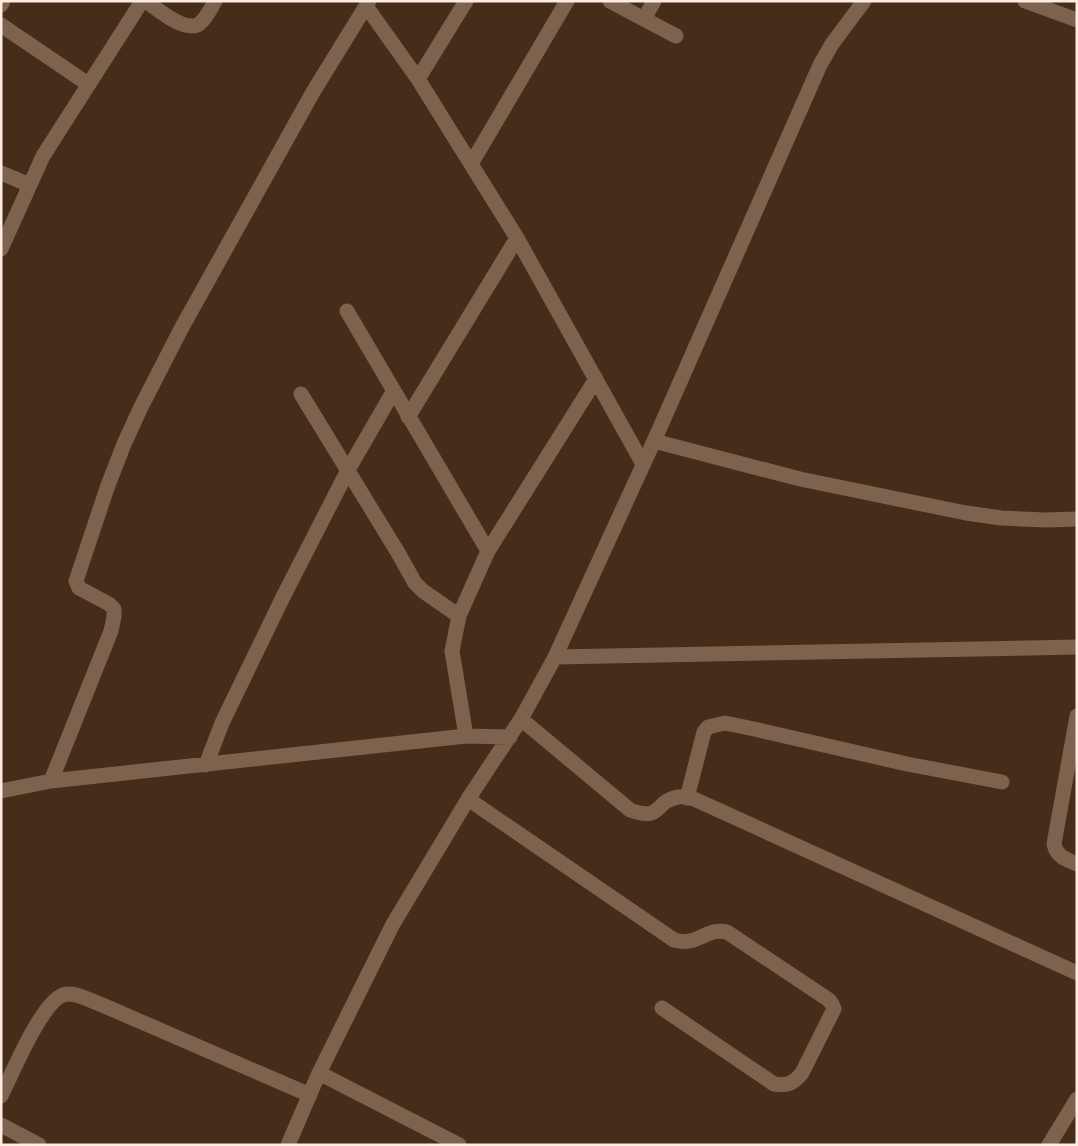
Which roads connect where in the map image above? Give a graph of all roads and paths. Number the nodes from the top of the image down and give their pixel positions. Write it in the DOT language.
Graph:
graph roads {
  1 [pos="4,1"];
  2 [pos="144,1"];
  3 [pos="215,1"];
  4 [pos="466,1"];
  5 [pos="568,1"];
  6 [pos="610,1"];
  7 [pos="654,1"];
  8 [pos="864,1"];
  9 [pos="1025,1"];
  10 [pos="367,4"];
  11 [pos="1,5"];
  12 [pos="644,19"];
  13 [pos="1077,20"];
  14 [pos="1,24"];
  15 [pos="676,36"];
  16 [pos="418,79"];
  17 [pos="88,84"];
  18 [pos="471,164"];
  19 [pos="1,173"];
  20 [pos="30,185"];
  21 [pos="516,238"];
  22 [pos="1,249"];
  23 [pos="347,311"];
  24 [pos="596,379"];
  25 [pos="393,392"];
  26 [pos="302,394"];
  27 [pos="408,417"];
  28 [pos="654,440"];
  29 [pos="643,464"];
  30 [pos="348,470"];
  31 [pos="1077,519"];
  32 [pos="488,551"];
  33 [pos="459,616"];
  34 [pos="1077,646"];
  35 [pos="555,657"];
  36 [pos="1077,716"];
  37 [pos="521,719"];
  38 [pos="466,736"];
  39 [pos="510,737"];
  40 [pos="1073,753"];
  41 [pos="206,764"];
  42 [pos="52,781"];
  43 [pos="1002,782"];
  44 [pos="1,791"];
  45 [pos="687,798"];
  46 [pos="468,799"];
  47 [pos="1077,864"];
  48 [pos="1077,973"];
  49 [pos="662,1008"];
  50 [pos="319,1073"];
  51 [pos="310,1095"];
  52 [pos="1,1096"];
  53 [pos="1077,1099"];
  54 [pos="1,1125"];
  55 [pos="39,1145"];
  56 [pos="288,1145"];
  57 [pos="459,1145"];
  58 [pos="1049,1145"];
  1 -- 11 [label="street"];
  2 -- 3 [label="street"];
  2 -- 17 [label="street"];
  4 -- 16 [label="street"];
  5 -- 18 [label="street"];
  6 -- 12 [label="street"];
  7 -- 12 [label="street"];
  8 -- 28 [label="street"];
  9 -- 13 [label="street"];
  10 -- 16 [label="street"];
  10 -- 42 [label="street"];
  12 -- 15 [label="street"];
  14 -- 17 [label="street"];
  16 -- 18 [label="street"];
  17 -- 20 [label="street"];
  18 -- 21 [label="street"];
  19 -- 20 [label="street"];
  20 -- 22 [label="street"];
  21 -- 24 [label="street"];
  21 -- 27 [label="street"];
  23 -- 25 [label="street"];
  24 -- 29 [label="street"];
  24 -- 32 [label="street"];
  25 -- 27 [label="street"];
  25 -- 30 [label="street"];
  26 -- 30 [label="street"];
  27 -- 32 [label="street"];
  28 -- 29 [label="street"];
  28 -- 31 [label="street"];
  29 -- 35 [label="street"];
  30 -- 33 [label="street"];
  30 -- 41 [label="street"];
  32 -- 33 [label="street"];
  33 -- 38 [label="street"];
  34 -- 35 [label="street"];
  35 -- 37 [label="street"];
  36 -- 40 [label="street"];
  37 -- 39 [label="street"];
  37 -- 45 [label="street"];
  38 -- 39 [label="street"];
  38 -- 41 [label="street"];
  39 -- 46 [label="street"];
  40 -- 47 [label="street"];
  41 -- 42 [label="street"];
  42 -- 44 [label="street"];
  43 -- 45 [label="street"];
  45 -- 48 [label="street"];
  46 -- 49 [label="street"];
  46 -- 50 [label="street"];
  50 -- 51 [label="street"];
  50 -- 57 [label="street"];
  51 -- 52 [label="street"];
  51 -- 56 [label="street"];
  53 -- 58 [label="street"];
  54 -- 55 [label="street"];
}
